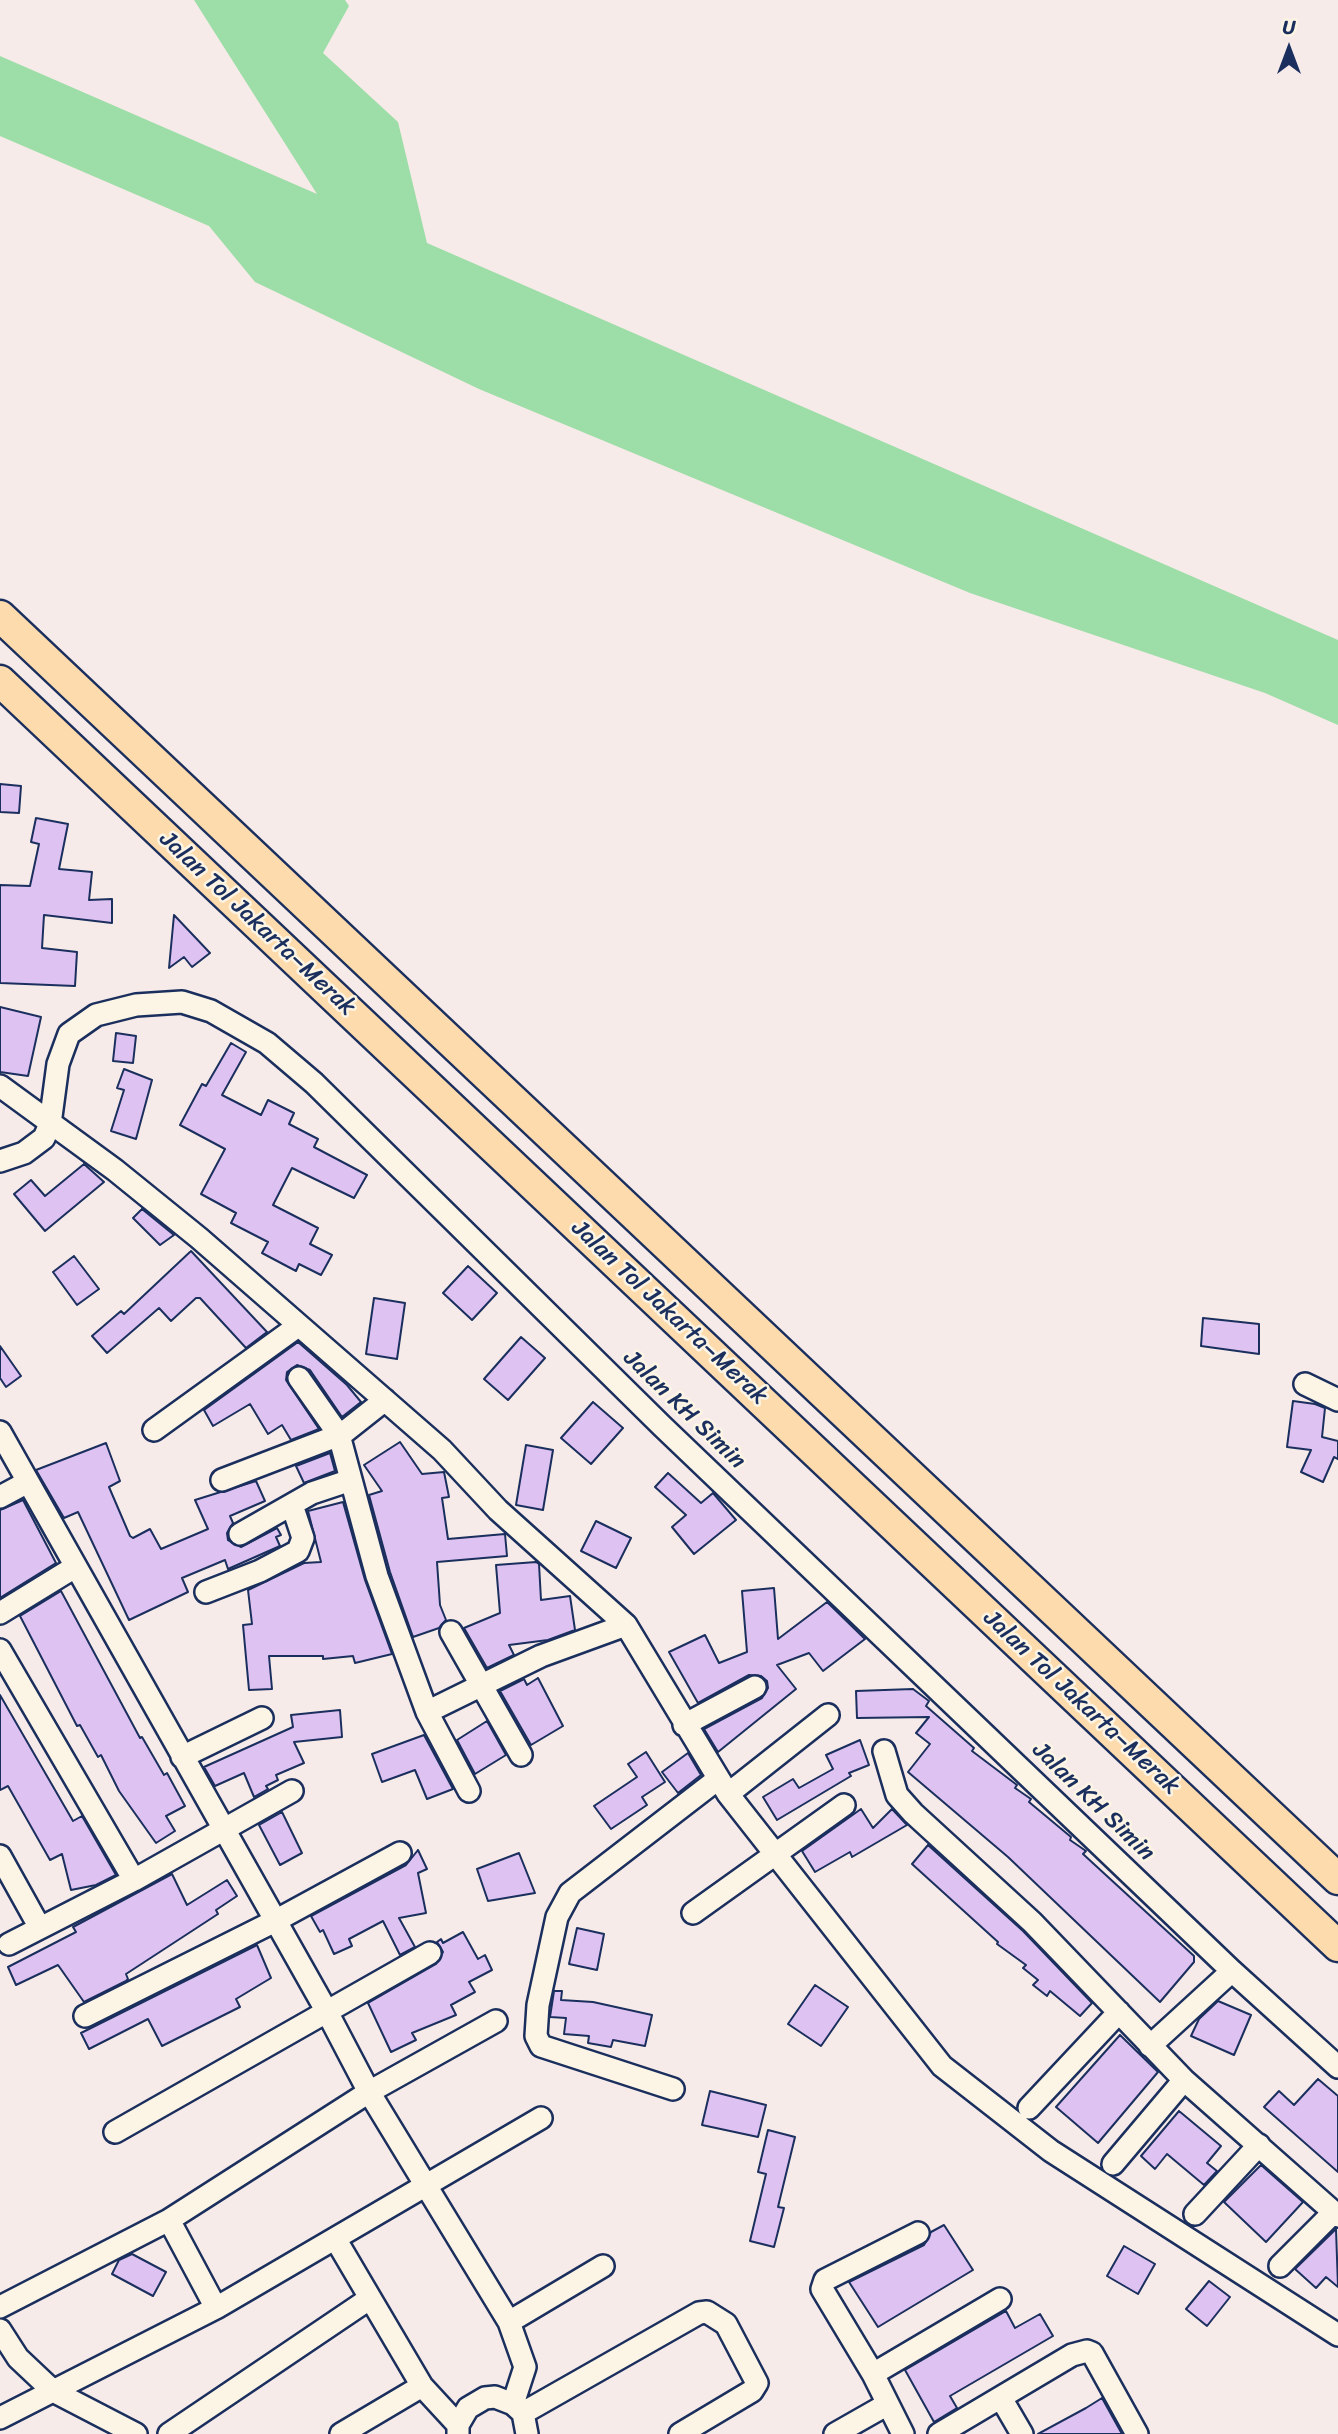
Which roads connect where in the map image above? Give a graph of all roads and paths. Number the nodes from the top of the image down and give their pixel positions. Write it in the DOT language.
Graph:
graph roads {
  1 [pos="0,616"];
  2 [pos="0,681"];
  3 [pos="0,1086"];
  4 [pos="50,1124"];
  5 [pos="0,1161"];
  6 [pos="298,1326"];
  7 [pos="299,1378"];
  8 [pos="1305,1384"];
  9 [pos="385,1400"];
  10 [pos="1338,1400"];
  11 [pos="154,1430"];
  12 [pos="0,1432"];
  13 [pos="339,1435"];
  14 [pos="222,1480"];
  15 [pos="351,1480"];
  16 [pos="26,1483"];
  17 [pos="0,1497"];
  18 [pos="292,1505"];
  19 [pos="240,1534"];
  20 [pos="75,1567"];
  21 [pos="206,1592"];
  22 [pos="0,1613"];
  23 [pos="626,1625"];
  24 [pos="451,1632"];
  25 [pos="0,1650"];
  26 [pos="480,1686"];
  27 [pos="755,1686"];
  28 [pos="426,1712"];
  29 [pos="828,1715"];
  30 [pos="262,1718"];
  31 [pos="684,1725"];
  32 [pos="884,1751"];
  33 [pos="520,1755"];
  34 [pos="182,1757"];
  35 [pos="723,1787"];
  36 [pos="292,1791"];
  37 [pos="469,1791"];
  38 [pos="844,1805"];
  39 [pos="223,1828"];
  40 [pos="400,1853"];
  41 [pos="776,1853"];
  42 [pos="0,1856"];
  43 [pos="1338,1879"];
  44 [pos="134,1880"];
  45 [pos="693,1913"];
  46 [pos="275,1921"];
  47 [pos="40,1928"];
  48 [pos="9,1944"];
  49 [pos="1338,1945"];
  50 [pos="430,1954"];
  51 [pos="1232,1971"];
  52 [pos="326,2010"];
  53 [pos="1119,2012"];
  54 [pos="85,2016"];
  55 [pos="496,2021"];
  56 [pos="1150,2046"];
  57 [pos="1338,2067"];
  58 [pos="1184,2080"];
  59 [pos="673,2089"];
  60 [pos="369,2092"];
  61 [pos="1029,2108"];
  62 [pos="541,2118"];
  63 [pos="115,2132"];
  64 [pos="1259,2145"];
  65 [pos="1113,2165"];
  66 [pos="427,2184"];
  67 [pos="1195,2214"];
  68 [pos="1336,2214"];
  69 [pos="169,2220"];
  70 [pos="918,2233"];
  71 [pos="336,2241"];
  72 [pos="603,2266"];
  73 [pos="1280,2266"];
  74 [pos="369,2299"];
  75 [pos="1000,2299"];
  76 [pos="0,2307"];
  77 [pos="216,2308"];
  78 [pos="509,2322"];
  79 [pos="0,2330"];
  80 [pos="1338,2335"];
  81 [pos="873,2374"];
  82 [pos="422,2386"];
  83 [pos="53,2391"];
  84 [pos="1001,2398"];
  85 [pos="886,2405"];
  86 [pos="521,2417"];
  87 [pos="0,2418"];
  88 [pos="458,2429"];
  89 [pos="136,2434"];
  90 [pos="169,2434"];
  91 [pos="341,2434"];
  92 [pos="680,2434"];
  93 [pos="835,2434"];
  94 [pos="903,2434"];
  95 [pos="939,2434"];
  96 [pos="1022,2434"];
  97 [pos="1137,2434"];
  1 -- 43 [label="highway, Jalan Tol Jakarta–Merak"];
  2 -- 49 [label="highway, Jalan Tol Jakarta–Merak"];
  3 -- 4 [label="street"];
  4 -- 5 [label="street"];
  4 -- 6 [label="street"];
  4 -- 51 [label="street, Jalan KH Simin"];
  6 -- 9 [label="street"];
  6 -- 11 [label="street"];
  7 -- 13 [label="street"];
  8 -- 10 [label="street"];
  9 -- 13 [label="street"];
  9 -- 23 [label="street"];
  12 -- 16 [label="street"];
  13 -- 14 [label="street"];
  13 -- 15 [label="street"];
  15 -- 18 [label="street"];
  15 -- 28 [label="street"];
  16 -- 17 [label="street"];
  16 -- 20 [label="street"];
  18 -- 19 [label="street"];
  18 -- 21 [label="street"];
  20 -- 22 [label="street"];
  20 -- 34 [label="street"];
  23 -- 26 [label="street"];
  23 -- 31 [label="street"];
  24 -- 26 [label="street"];
  25 -- 44 [label="street"];
  26 -- 28 [label="street"];
  26 -- 33 [label="street"];
  27 -- 31 [label="street"];
  28 -- 37 [label="street"];
  29 -- 35 [label="street"];
  30 -- 34 [label="street"];
  31 -- 35 [label="street"];
  32 -- 53 [label="street"];
  34 -- 39 [label="street"];
  35 -- 41 [label="street"];
  35 -- 59 [label="street"];
  36 -- 39 [label="street"];
  38 -- 41 [label="street"];
  39 -- 44 [label="street"];
  39 -- 46 [label="street"];
  40 -- 46 [label="street"];
  41 -- 45 [label="street"];
  41 -- 80 [label="street"];
  42 -- 47 [label="street"];
  44 -- 47 [label="street"];
  46 -- 52 [label="street"];
  46 -- 54 [label="street"];
  47 -- 48 [label="street"];
  50 -- 52 [label="street"];
  51 -- 56 [label="street"];
  51 -- 57 [label="street, Jalan KH Simin"];
  52 -- 60 [label="street"];
  52 -- 63 [label="street"];
  53 -- 56 [label="street"];
  53 -- 61 [label="street"];
  55 -- 60 [label="street"];
  56 -- 58 [label="street"];
  58 -- 64 [label="street"];
  58 -- 65 [label="street"];
  60 -- 66 [label="street"];
  60 -- 69 [label="street"];
  62 -- 66 [label="street"];
  64 -- 67 [label="street"];
  64 -- 68 [label="street"];
  66 -- 71 [label="street"];
  66 -- 78 [label="street"];
  68 -- 73 [label="street"];
  69 -- 76 [label="street"];
  69 -- 77 [label="street"];
  70 -- 81 [label="street"];
  71 -- 74 [label="street"];
  71 -- 77 [label="street"];
  72 -- 78 [label="street"];
  74 -- 82 [label="street"];
  74 -- 90 [label="street"];
  75 -- 81 [label="street"];
  77 -- 83 [label="street"];
  78 -- 86 [label="street"];
  79 -- 83 [label="street"];
  81 -- 85 [label="street"];
  82 -- 88 [label="street"];
  82 -- 91 [label="street"];
  83 -- 87 [label="street"];
  83 -- 89 [label="street"];
  84 -- 95 [label="street"];
  84 -- 96 [label="street"];
  84 -- 97 [label="street"];
  85 -- 93 [label="street"];
  85 -- 94 [label="street"];
  86 -- 88 [label="street"];
  86 -- 92 [label="street"];
}
